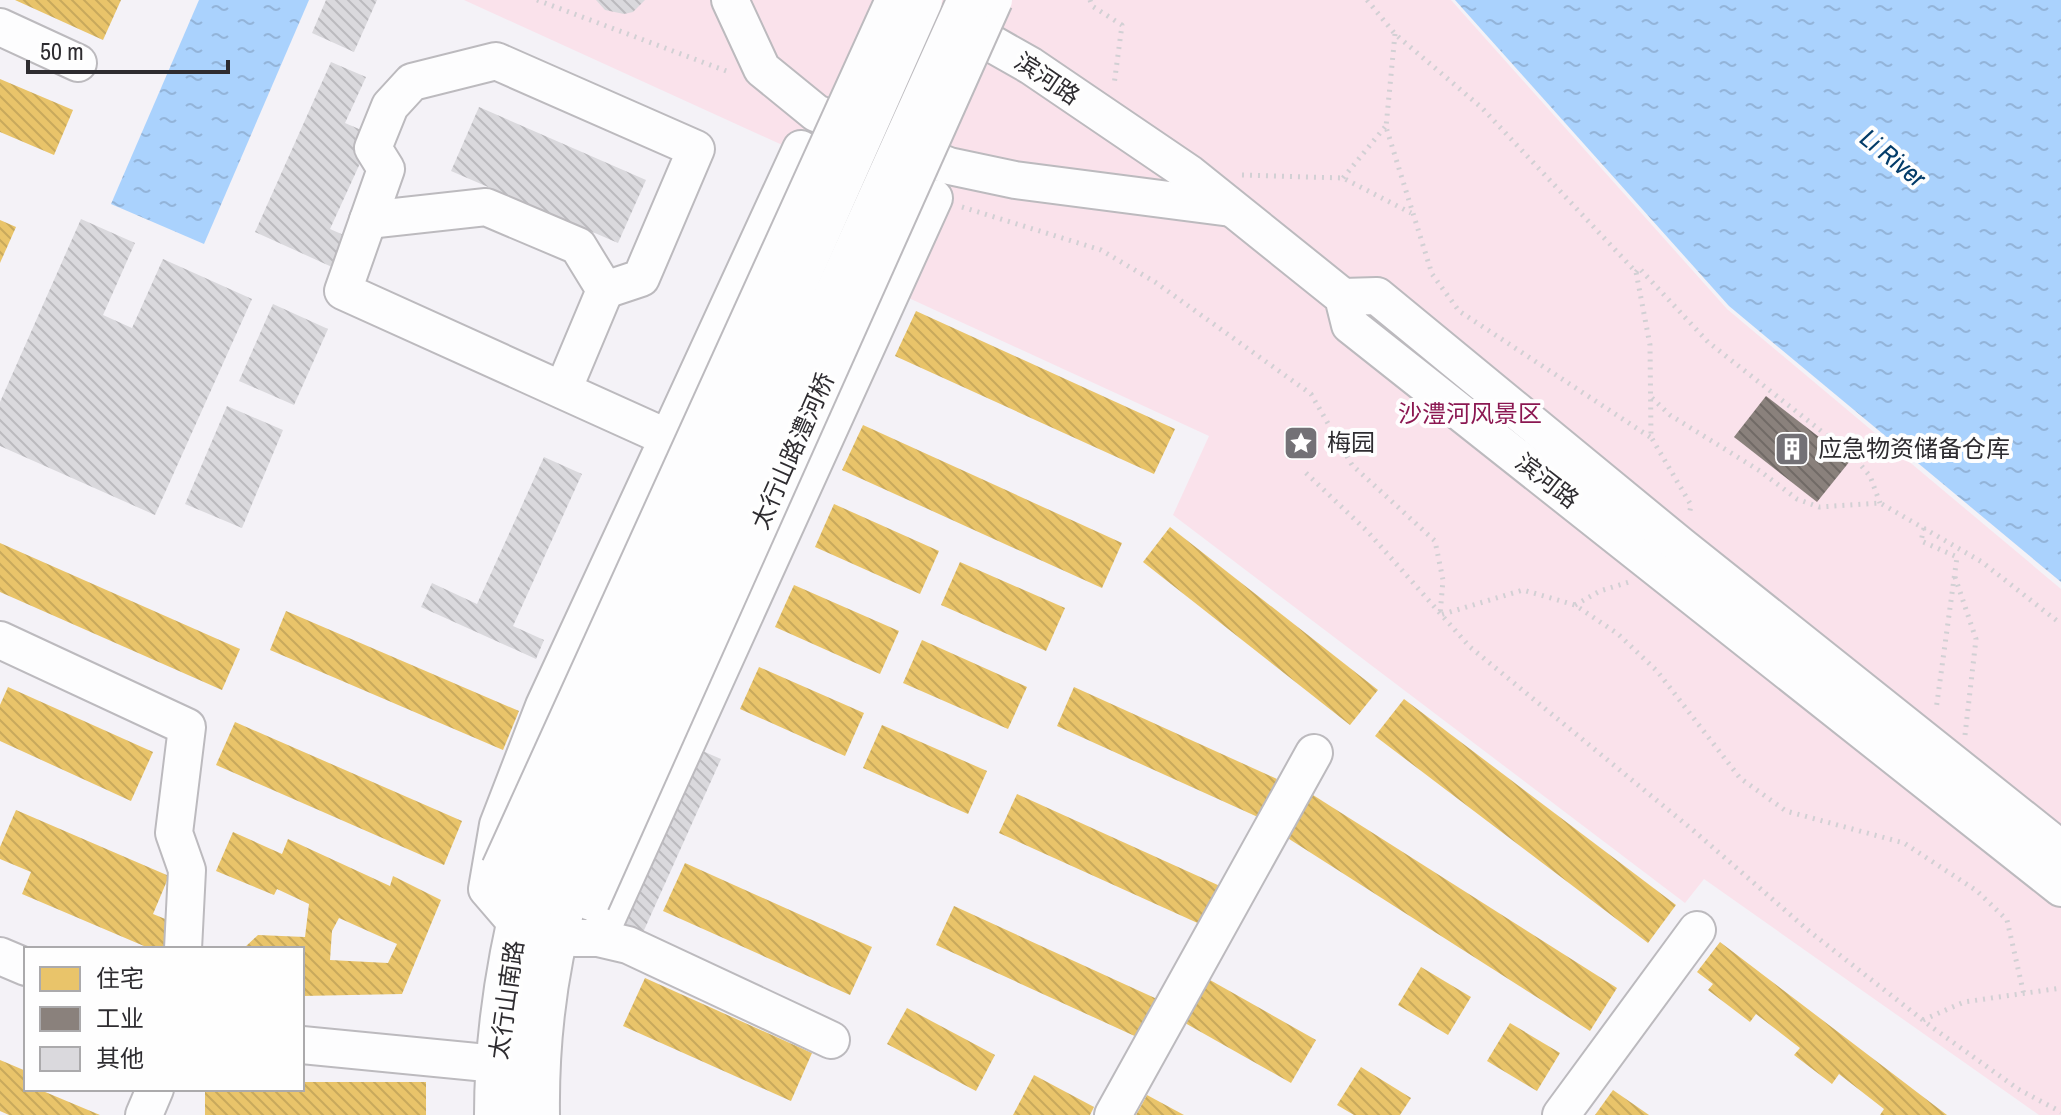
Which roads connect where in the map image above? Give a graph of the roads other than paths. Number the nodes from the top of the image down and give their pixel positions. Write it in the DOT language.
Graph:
graph roads {
  1 [pos="730,0"];
  2 [pos="994,0"];
  3 [pos="911,1"];
  4 [pos="969,21"];
  5 [pos="0,27"];
  6 [pos="78,63"];
  7 [pos="801,149"];
  8 [pos="934,198"];
  9 [pos="1235,209"];
  10 [pos="368,220"];
  11 [pos="605,290"];
  12 [pos="563,390"];
  13 [pos="668,438"];
  14 [pos="0,640"];
  15 [pos="1314,753"];
  16 [pos="1921,757"];
  17 [pos="2061,849"];
  18 [pos="2061,888"];
  19 [pos="542,903"];
  20 [pos="1697,930"];
  21 [pos="598,938"];
  22 [pos="183,947"];
  23 [pos="0,956"];
  24 [pos="24,966"];
  25 [pos="831,1040"];
  26 [pos="304,1045"];
  27 [pos="497,1064"];
  28 [pos="154,1091"];
  29 [pos="144,1115"];
  30 [pos="497,1115"];
  31 [pos="537,1115"];
  32 [pos="1113,1115"];
  33 [pos="1561,1115"];
  1 -- 9 [label="street"];
  2 -- 4 [label="street, 太行山路澧河桥, bridge"];
  3 -- 19 [label="main road, bridge"];
  4 -- 9 [label="street, 滨河路"];
  4 -- 19 [label="main road, 太行山路澧河桥, bridge"];
  5 -- 6 [label="street"];
  7 -- 13 [label="street"];
  8 -- 21 [label="street"];
  9 -- 16 [label="street, 滨河路"];
  10 -- 11 [label="street"];
  10 -- 11 [label="street"];
  10 -- 12 [label="street"];
  11 -- 12 [label="street"];
  12 -- 13 [label="street"];
  13 -- 19 [label="street"];
  14 -- 22 [label="street"];
  15 -- 32 [label="street"];
  16 -- 17 [label="street"];
  16 -- 18 [label="street, 滨河路"];
  19 -- 21 [label="street"];
  19 -- 27 [label="main road, 太行山南路"];
  19 -- 31 [label="main road, 太行山南路"];
  20 -- 33 [label="street"];
  21 -- 25 [label="street"];
  23 -- 24 [label="street"];
  26 -- 27 [label="street"];
  27 -- 30 [label="main road, 太行山南路"];
  28 -- 29 [label="street"];
}
